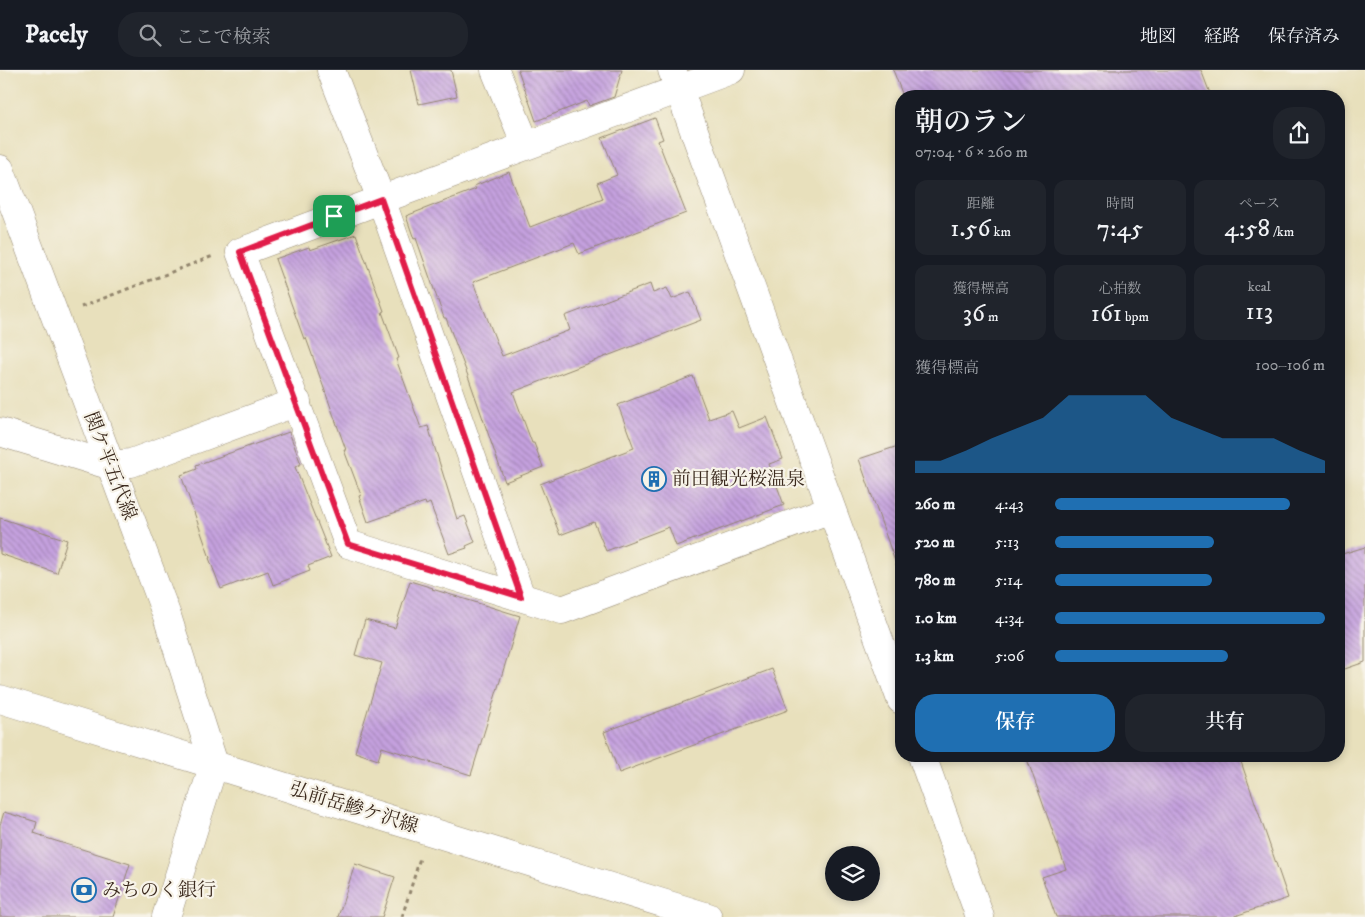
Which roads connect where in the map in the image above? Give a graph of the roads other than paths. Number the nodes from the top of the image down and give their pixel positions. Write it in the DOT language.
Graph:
graph roads {
  1 [pos="331,70"];
  2 [pos="495,70"];
  3 [pos="731,70"];
  4 [pos="676,80"];
  5 [pos="526,145"];
  6 [pos="0,169"];
  7 [pos="381,199"];
  8 [pos="297,402"];
  9 [pos="0,432"];
  10 [pos="109,465"];
  11 [pos="831,509"];
  12 [pos="521,597"];
  13 [pos="895,684"];
  14 [pos="0,698"];
  15 [pos="924,762"];
  16 [pos="214,764"];
  17 [pos="166,917"];
  18 [pos="708,917"];
  19 [pos="980,917"];
  1 -- 7 [label="street"];
  2 -- 5 [label="street"];
  3 -- 4 [label="street"];
  4 -- 5 [label="street"];
  4 -- 11 [label="street"];
  5 -- 7 [label="street"];
  6 -- 10 [label="street, 関ケ平五代線"];
  7 -- 8 [label="street"];
  7 -- 12 [label="street"];
  8 -- 10 [label="street"];
  8 -- 12 [label="street"];
  9 -- 10 [label="street"];
  10 -- 16 [label="street, 関ケ平五代線"];
  11 -- 12 [label="street"];
  11 -- 13 [label="street"];
  14 -- 16 [label="street, 弘前岳鰺ケ沢線"];
  15 -- 19 [label="street"];
  16 -- 17 [label="street"];
  16 -- 18 [label="street, 弘前岳鰺ケ沢線"];
}
